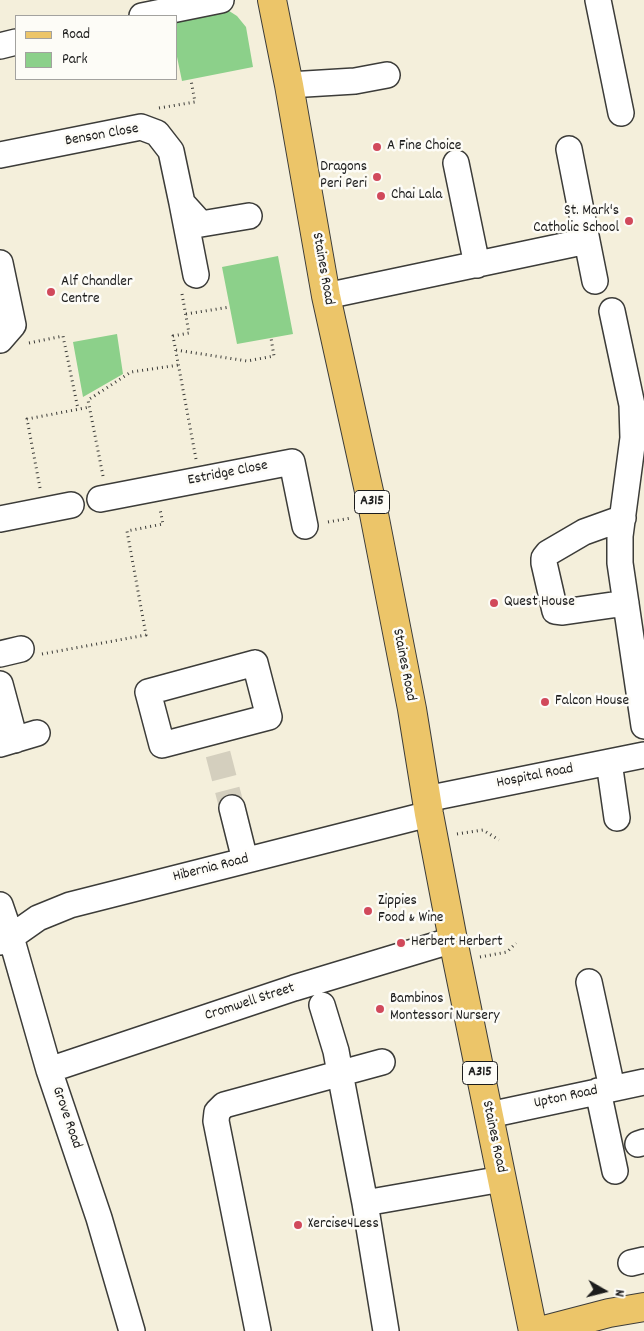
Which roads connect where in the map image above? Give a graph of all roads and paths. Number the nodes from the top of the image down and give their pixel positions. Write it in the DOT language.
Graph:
graph roads {
  1 [pos="221,0"];
  2 [pos="272,0"];
  3 [pos="598,0"];
  4 [pos="147,15"];
  5 [pos="15,42"];
  6 [pos="0,46"];
  7 [pos="386,75"];
  8 [pos="191,80"];
  9 [pos="289,85"];
  10 [pos="621,113"];
  11 [pos="141,126"];
  12 [pos="569,148"];
  13 [pos="0,155"];
  14 [pos="456,163"];
  15 [pos="182,203"];
  16 [pos="249,216"];
  17 [pos="587,242"];
  18 [pos="0,263"];
  19 [pos="477,265"];
  20 [pos="196,275"];
  21 [pos="595,281"];
  22 [pos="326,296"];
  23 [pos="230,307"];
  24 [pos="612,311"];
  25 [pos="186,314"];
  26 [pos="6,332"];
  27 [pos="271,338"];
  28 [pos="176,350"];
  29 [pos="179,365"];
  30 [pos="90,407"];
  31 [pos="78,409"];
  32 [pos="200,479"];
  33 [pos="156,488"];
  34 [pos="104,498"];
  35 [pos="71,505"];
  36 [pos="44,510"];
  37 [pos="630,511"];
  38 [pos="374,514"];
  39 [pos="0,519"];
  40 [pos="305,526"];
  41 [pos="626,604"];
  42 [pos="10,652"];
  43 [pos="0,684"];
  44 [pos="644,726"];
  45 [pos="17,739"];
  46 [pos="215,743"];
  47 [pos="644,755"];
  48 [pos="609,762"];
  49 [pos="232,808"];
  50 [pos="429,817"];
  51 [pos="618,818"];
  52 [pos="499,840"];
  53 [pos="245,860"];
  54 [pos="0,905"];
  55 [pos="6,940"];
  56 [pos="516,943"];
  57 [pos="455,951"];
  58 [pos="589,982"];
  59 [pos="322,1004"];
  60 [pos="382,1062"];
  61 [pos="49,1070"];
  62 [pos="340,1073"];
  63 [pos="644,1082"];
  64 [pos="605,1090"];
  65 [pos="488,1115"];
  66 [pos="614,1171"];
  67 [pos="502,1179"];
  68 [pos="365,1203"];
  69 [pos="644,1307"];
  70 [pos="132,1331"];
  71 [pos="258,1331"];
  72 [pos="386,1331"];
  73 [pos="533,1331"];
  74 [pos="540,1331"];
  1 -- 4 [label="street"];
  2 -- 9 [label="main road, Staines Road / A315"];
  3 -- 10 [label="street"];
  5 -- 6 [label="street"];
  7 -- 9 [label="street"];
  8 -- 11 [label="path"];
  9 -- 22 [label="main road, Staines Road / A315"];
  11 -- 13 [label="street, Benson Close"];
  11 -- 15 [label="street, Benson Close"];
  12 -- 17 [label="street"];
  14 -- 19 [label="street"];
  15 -- 16 [label="street"];
  15 -- 20 [label="street, Benson Close"];
  17 -- 19 [label="street"];
  17 -- 21 [label="street"];
  18 -- 26 [label="street"];
  19 -- 22 [label="street"];
  20 -- 25 [label="path"];
  22 -- 38 [label="main road, Staines Road / A315"];
  23 -- 25 [label="path"];
  24 -- 37 [label="street"];
  25 -- 28 [label="path"];
  26 -- 31 [label="path"];
  27 -- 28 [label="path"];
  28 -- 29 [label="path"];
  29 -- 30 [label="path"];
  29 -- 32 [label="path"];
  30 -- 31 [label="path"];
  30 -- 34 [label="path"];
  31 -- 36 [label="path"];
  32 -- 33 [label="street, Estridge Close"];
  32 -- 40 [label="street, Estridge Close"];
  33 -- 34 [label="street, Estridge Close"];
  33 -- 42 [label="path"];
  35 -- 36 [label="street"];
  36 -- 39 [label="street"];
  37 -- 41 [label="street"];
  37 -- 41 [label="street"];
  38 -- 40 [label="path"];
  38 -- 50 [label="main road, Staines Road / A315"];
  41 -- 44 [label="street"];
  43 -- 45 [label="street"];
  46 -- 46 [label="street"];
  47 -- 48 [label="street, Hospital Road"];
  48 -- 50 [label="street, Hospital Road"];
  48 -- 51 [label="street"];
  49 -- 53 [label="street"];
  50 -- 52 [label="path"];
  50 -- 53 [label="street, Hibernia Road"];
  50 -- 57 [label="main road, Staines Road / A315"];
  53 -- 55 [label="street, Hibernia Road"];
  54 -- 55 [label="street, Grove Road"];
  55 -- 61 [label="street, Grove Road"];
  56 -- 57 [label="path"];
  57 -- 61 [label="street, Cromwell Street"];
  57 -- 65 [label="main road, Staines Road / A315"];
  58 -- 64 [label="street"];
  59 -- 62 [label="street"];
  60 -- 62 [label="street"];
  61 -- 70 [label="street, Grove Road"];
  62 -- 68 [label="street"];
  62 -- 71 [label="street"];
  63 -- 64 [label="street, Upton Road"];
  64 -- 65 [label="street, Upton Road"];
  64 -- 66 [label="street"];
  65 -- 67 [label="main road, Staines Road / A315"];
  67 -- 68 [label="street"];
  67 -- 73 [label="main road, Staines Road / A315"];
  68 -- 72 [label="street"];
  69 -- 74 [label="main road"];
}
